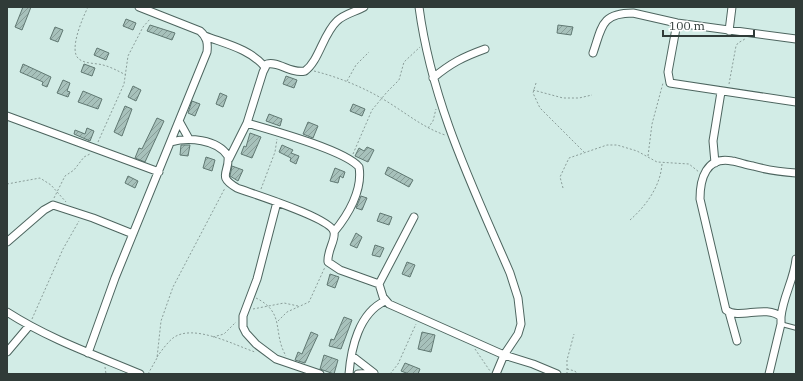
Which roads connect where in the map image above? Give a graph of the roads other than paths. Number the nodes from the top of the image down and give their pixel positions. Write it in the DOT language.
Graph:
graph roads {
  1 [pos="139,7"];
  2 [pos="364,7"];
  3 [pos="419,7"];
  4 [pos="732,7"];
  5 [pos="155,10"];
  6 [pos="633,10"];
  7 [pos="678,23"];
  8 [pos="729,31"];
  9 [pos="205,36"];
  10 [pos="796,38"];
  11 [pos="485,49"];
  12 [pos="593,53"];
  13 [pos="265,67"];
  14 [pos="433,78"];
  15 [pos="720,92"];
  16 [pos="796,102"];
  17 [pos="7,116"];
  18 [pos="179,122"];
  19 [pos="247,123"];
  20 [pos="189,139"];
  21 [pos="171,142"];
  22 [pos="228,159"];
  23 [pos="715,163"];
  24 [pos="159,172"];
  25 [pos="796,174"];
  26 [pos="277,202"];
  27 [pos="414,217"];
  28 [pos="334,232"];
  29 [pos="133,234"];
  30 [pos="7,242"];
  31 [pos="796,259"];
  32 [pos="379,284"];
  33 [pos="385,301"];
  34 [pos="7,312"];
  35 [pos="729,312"];
  36 [pos="781,321"];
  37 [pos="29,326"];
  38 [pos="796,328"];
  39 [pos="737,341"];
  40 [pos="7,352"];
  41 [pos="88,353"];
  42 [pos="504,355"];
  43 [pos="352,356"];
  44 [pos="140,374"];
  45 [pos="320,374"];
  46 [pos="349,374"];
  47 [pos="358,374"];
  48 [pos="375,374"];
  49 [pos="496,374"];
  50 [pos="557,374"];
  51 [pos="769,374"];
  1 -- 5 [label="street"];
  2 -- 13 [label="street"];
  3 -- 14 [label="street"];
  4 -- 8 [label="street"];
  5 -- 9 [label="street"];
  6 -- 7 [label="street"];
  6 -- 12 [label="street"];
  7 -- 8 [label="street"];
  7 -- 15 [label="street"];
  8 -- 10 [label="street"];
  9 -- 13 [label="street"];
  9 -- 18 [label="street"];
  11 -- 14 [label="street"];
  13 -- 19 [label="street"];
  14 -- 42 [label="street"];
  15 -- 16 [label="street"];
  15 -- 23 [label="street"];
  17 -- 24 [label="street"];
  18 -- 20 [label="street"];
  18 -- 21 [label="street"];
  19 -- 22 [label="street"];
  19 -- 28 [label="street"];
  20 -- 21 [label="street"];
  20 -- 22 [label="street"];
  21 -- 24 [label="street"];
  22 -- 26 [label="street"];
  23 -- 25 [label="street"];
  23 -- 35 [label="street"];
  24 -- 29 [label="street"];
  26 -- 28 [label="street"];
  26 -- 45 [label="street"];
  27 -- 32 [label="street"];
  28 -- 32 [label="street"];
  29 -- 30 [label="street"];
  29 -- 41 [label="street"];
  31 -- 36 [label="street"];
  32 -- 33 [label="street"];
  33 -- 42 [label="street"];
  33 -- 43 [label="street"];
  34 -- 37 [label="street"];
  35 -- 36 [label="street"];
  35 -- 39 [label="street"];
  36 -- 38 [label="lane"];
  36 -- 51 [label="street"];
  37 -- 40 [label="street"];
  37 -- 41 [label="street"];
  41 -- 44 [label="street"];
  42 -- 49 [label="street"];
  42 -- 50 [label="street"];
  43 -- 46 [label="street"];
  43 -- 48 [label="street"];
  47 -- 48 [label="street"];
}
